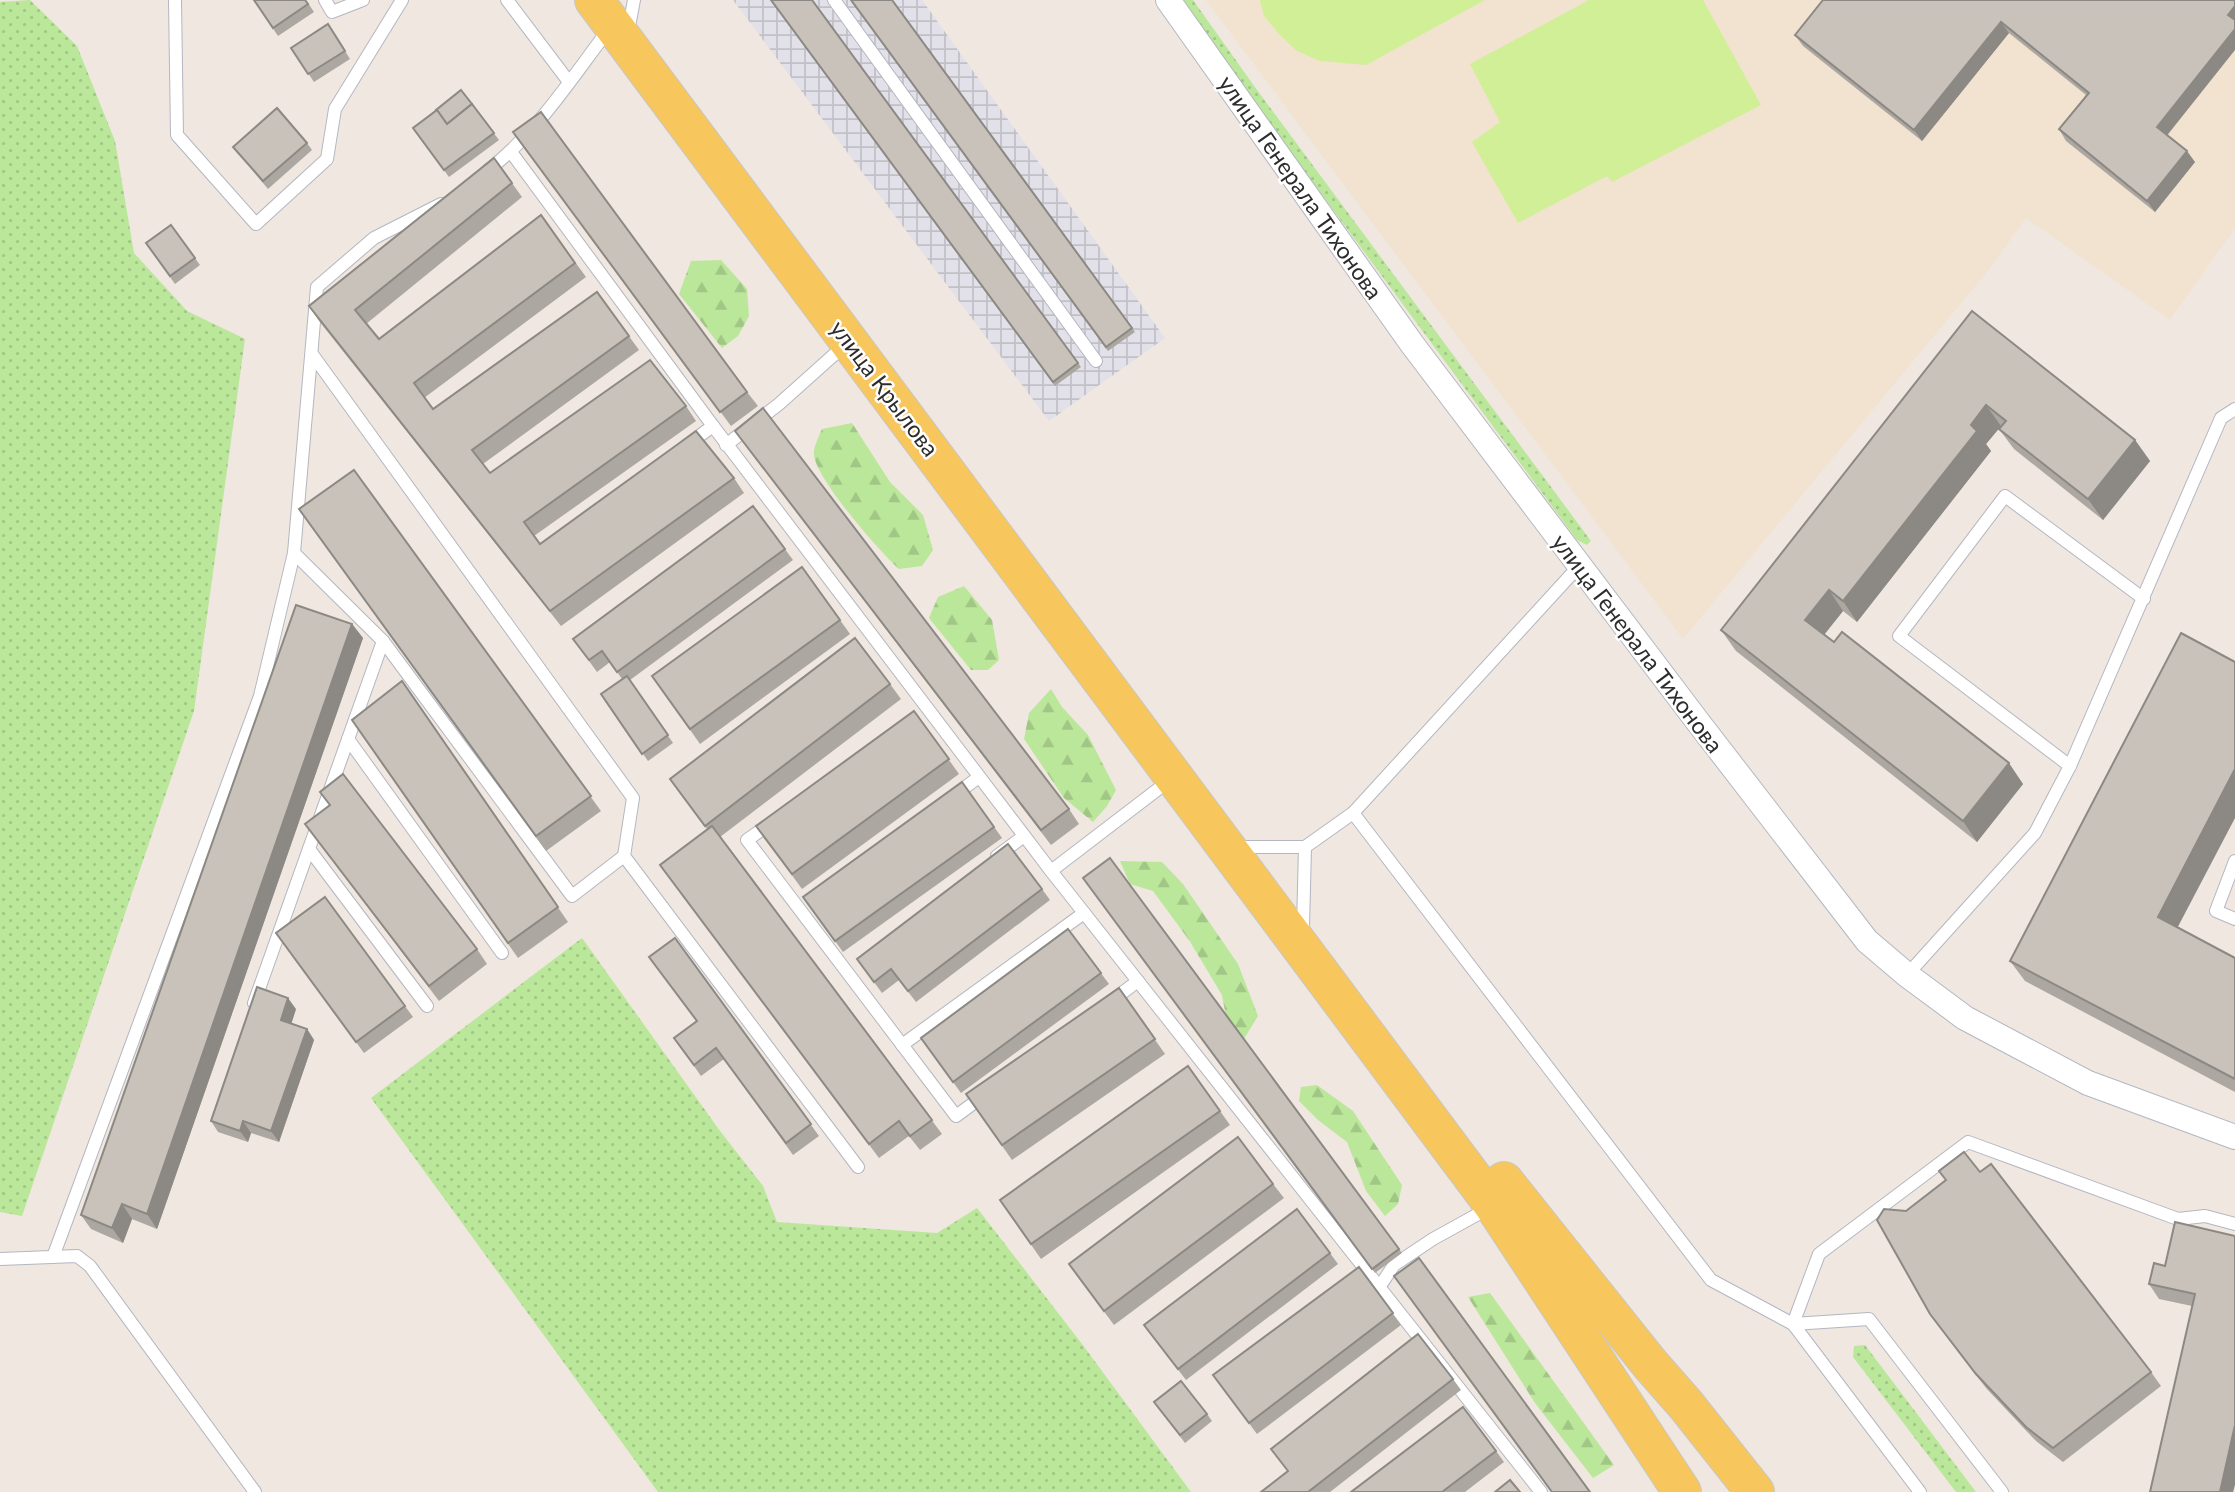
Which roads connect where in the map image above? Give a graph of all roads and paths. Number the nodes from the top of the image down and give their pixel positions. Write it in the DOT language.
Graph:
graph roads {
  1 [pos="175,0"];
  2 [pos="325,0"];
  3 [pos="363,0"];
  4 [pos="402,0"];
  5 [pos="507,0"];
  6 [pos="834,0"];
  7 [pos="1168,0"];
  8 [pos="617,17"];
  9 [pos="569,82"];
  10 [pos="512,152"];
  11 [pos="481,176"];
  12 [pos="450,200"];
  13 [pos="850,341"];
  14 [pos="312,354"];
  15 [pos="1096,361"];
  16 [pos="2235,409"];
  17 [pos="713,426"];
  18 [pos="726,445"];
  19 [pos="680,450"];
  20 [pos="294,553"];
  21 [pos="1579,566"];
  22 [pos="2144,599"];
  23 [pos="383,641"];
  24 [pos="927,709"];
  25 [pos="916,718"];
  26 [pos="348,739"];
  27 [pos="2070,766"];
  28 [pos="1175,776"];
  29 [pos="979,777"];
  30 [pos="945,802"];
  31 [pos="1353,814"];
  32 [pos="781,816"];
  33 [pos="1024,836"];
  34 [pos="1234,847"];
  35 [pos="1305,847"];
  36 [pos="309,849"];
  37 [pos="624,856"];
  38 [pos="991,861"];
  39 [pos="2235,861"];
  40 [pos="1051,871"];
  41 [pos="810,900"];
  42 [pos="799,908"];
  43 [pos="1084,913"];
  44 [pos="2235,919"];
  45 [pos="1303,927"];
  46 [pos="502,953"];
  47 [pos="857,962"];
  48 [pos="846,971"];
  49 [pos="1907,975"];
  50 [pos="1138,981"];
  51 [pos="427,1006"];
  52 [pos="1095,1013"];
  53 [pos="250,1014"];
  54 [pos="902,1045"];
  55 [pos="999,1084"];
  56 [pos="2235,1137"];
  57 [pos="858,1167"];
  58 [pos="1493,1206"];
  59 [pos="2235,1224"];
  60 [pos="53,1257"];
  61 [pos="0,1259"];
  62 [pos="1380,1286"];
  63 [pos="1793,1324"];
  64 [pos="1686,1405"];
  65 [pos="1629,1409"];
  66 [pos="255,1492"];
  67 [pos="1541,1492"];
  68 [pos="1666,1492"];
  69 [pos="1682,1492"];
  70 [pos="1755,1492"];
  71 [pos="1779,1492"];
  72 [pos="1920,1492"];
  73 [pos="2002,1492"];
  1 -- 4 [label="lane"];
  2 -- 3 [label="lane"];
  5 -- 9 [label="lane"];
  6 -- 15 [label="lane"];
  7 -- 21 [label="street, улица Генерала Тихонова"];
  8 -- 9 [label="lane"];
  8 -- 13 [label="main road, улица Крылова"];
  9 -- 10 [label="lane"];
  10 -- 11 [label="lane"];
  10 -- 17 [label="lane"];
  12 -- 14 [label="lane"];
  13 -- 18 [label="lane"];
  13 -- 28 [label="main road, улица Крылова"];
  14 -- 20 [label="lane"];
  14 -- 37 [label="lane"];
  16 -- 22 [label="lane"];
  17 -- 18 [label="lane"];
  17 -- 19 [label="lane"];
  18 -- 24 [label="lane"];
  20 -- 23 [label="lane"];
  20 -- 60 [label="lane"];
  21 -- 31 [label="lane"];
  21 -- 49 [label="street, улица Генерала Тихонова"];
  22 -- 27 [label="lane"];
  22 -- 27 [label="lane"];
  23 -- 26 [label="lane"];
  23 -- 37 [label="lane"];
  24 -- 25 [label="lane"];
  24 -- 29 [label="lane"];
  26 -- 36 [label="lane"];
  26 -- 46 [label="lane"];
  27 -- 49 [label="lane"];
  28 -- 34 [label="main road"];
  28 -- 40 [label="lane"];
  28 -- 58 [label="main road"];
  29 -- 30 [label="lane"];
  29 -- 33 [label="lane"];
  31 -- 35 [label="lane"];
  31 -- 63 [label="lane"];
  32 -- 42 [label="lane"];
  33 -- 38 [label="lane"];
  33 -- 40 [label="lane"];
  34 -- 35 [label="lane"];
  34 -- 45 [label="main road"];
  35 -- 45 [label="lane"];
  36 -- 51 [label="lane"];
  36 -- 53 [label="lane"];
  37 -- 57 [label="lane"];
  39 -- 44 [label="lane"];
  40 -- 43 [label="lane"];
  41 -- 42 [label="lane"];
  42 -- 48 [label="lane"];
  43 -- 50 [label="lane"];
  43 -- 54 [label="lane"];
  45 -- 64 [label="main road"];
  47 -- 48 [label="lane"];
  48 -- 54 [label="lane"];
  49 -- 56 [label="street, улица Генерала Тихонова"];
  50 -- 52 [label="lane"];
  50 -- 62 [label="lane"];
  54 -- 55 [label="lane"];
  58 -- 62 [label="lane"];
  58 -- 65 [label="main road"];
  59 -- 63 [label="lane"];
  60 -- 61 [label="lane"];
  60 -- 66 [label="lane"];
  62 -- 67 [label="lane"];
  63 -- 72 [label="lane"];
  63 -- 73 [label="lane"];
  64 -- 70 [label="main road"];
  64 -- 71 [label="main road"];
  65 -- 68 [label="main road"];
  65 -- 69 [label="main road"];
}
